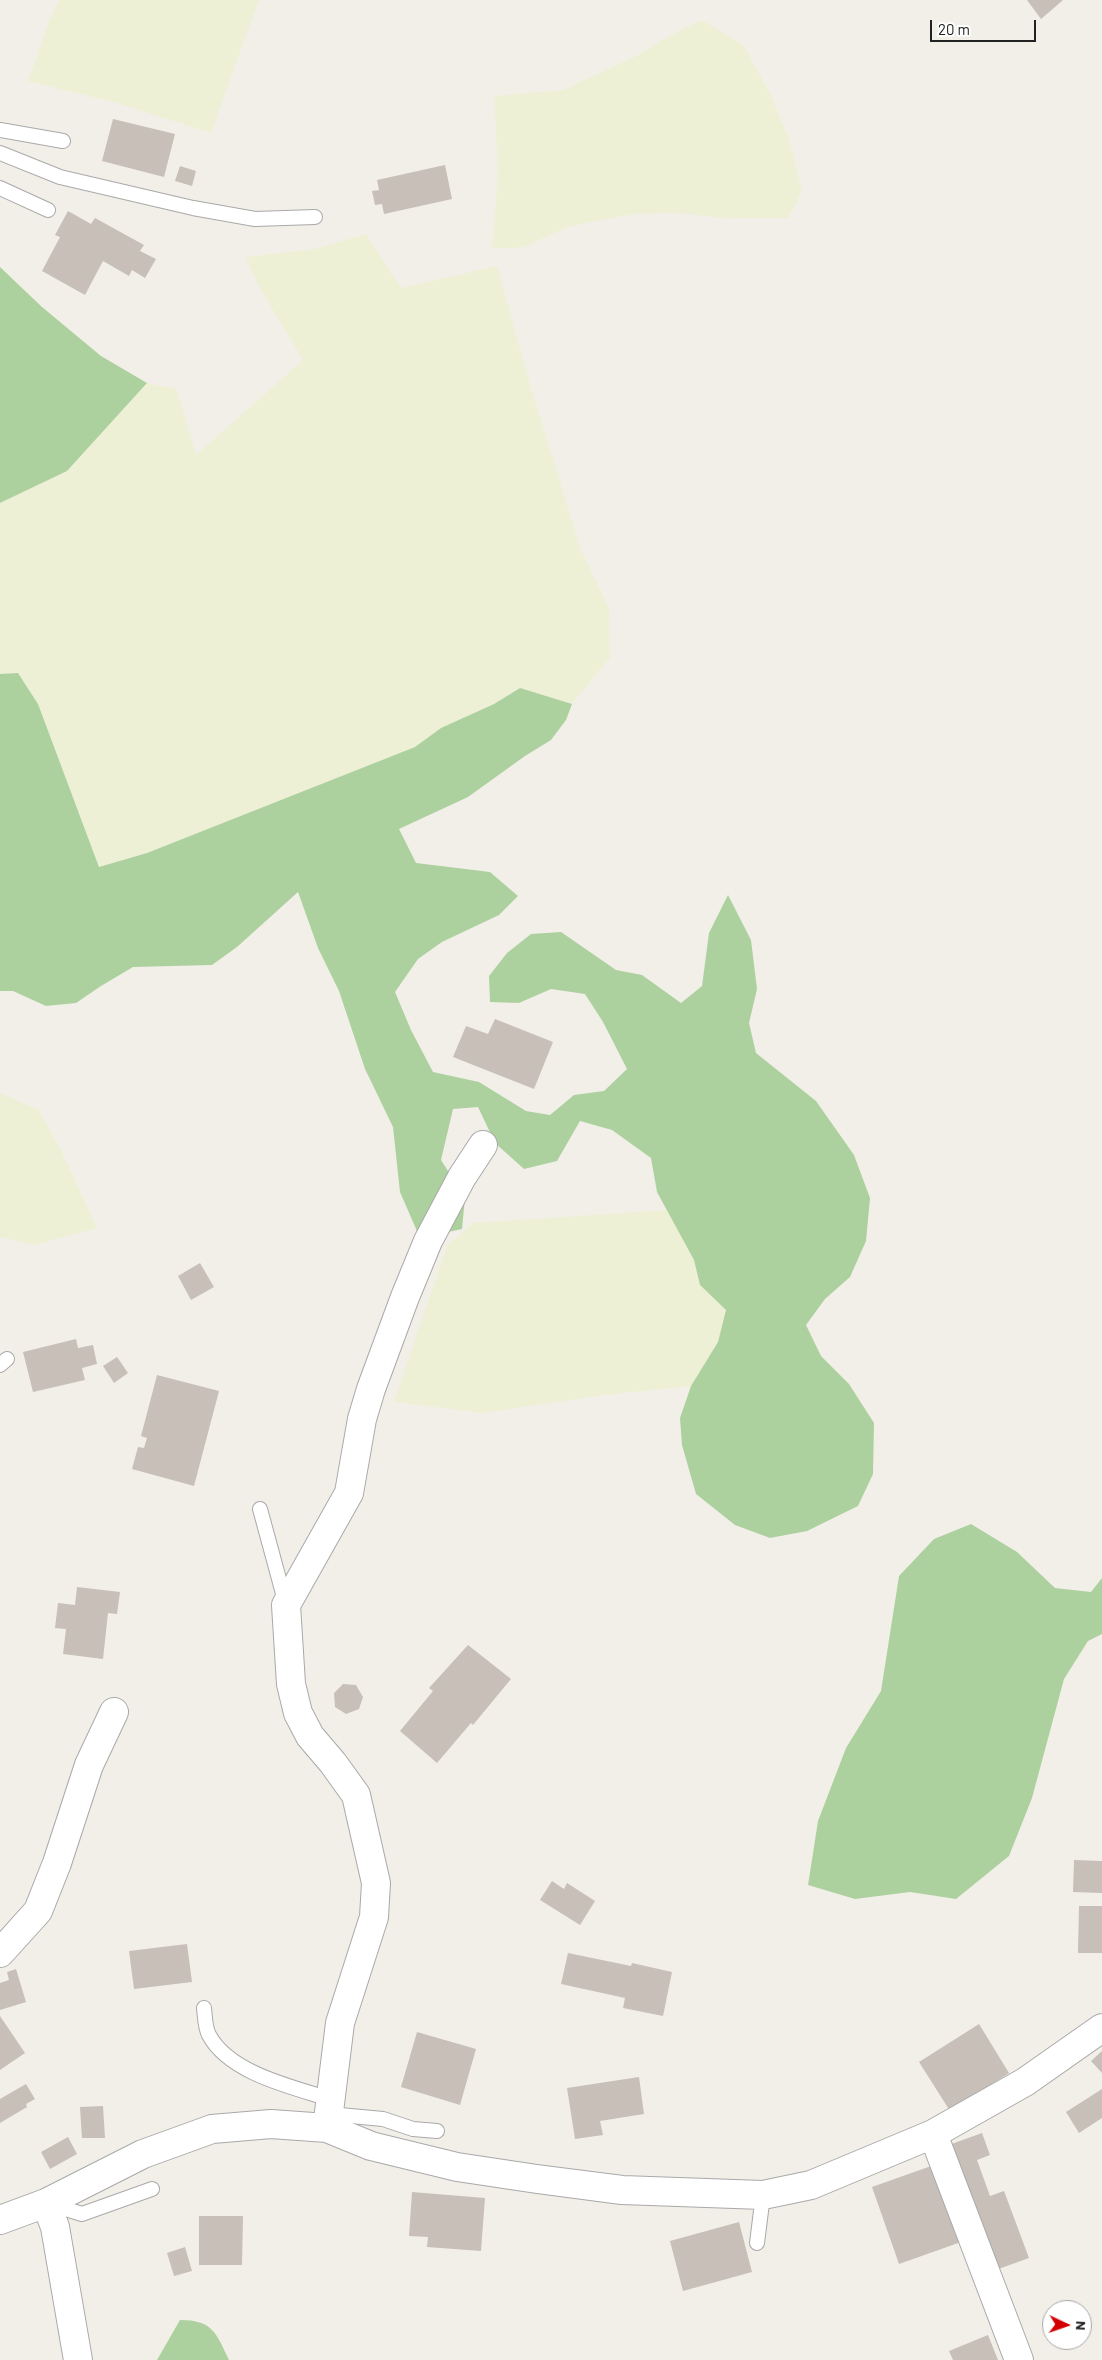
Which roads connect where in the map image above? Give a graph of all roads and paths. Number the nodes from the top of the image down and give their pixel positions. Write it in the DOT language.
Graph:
graph roads {
  1 [pos="0,130"];
  2 [pos="63,141"];
  3 [pos="0,153"];
  4 [pos="0,188"];
  5 [pos="48,210"];
  6 [pos="315,217"];
  7 [pos="483,1146"];
  8 [pos="260,1509"];
  9 [pos="286,1605"];
  10 [pos="114,1712"];
  11 [pos="0,1952"];
  12 [pos="204,2008"];
  13 [pos="1102,2028"];
  14 [pos="329,2114"];
  15 [pos="438,2131"];
  16 [pos="933,2134"];
  17 [pos="152,2189"];
  18 [pos="763,2195"];
  19 [pos="52,2200"];
  20 [pos="0,2220"];
  21 [pos="757,2243"];
  22 [pos="78,2360"];
  23 [pos="1019,2360"];
  1 -- 2 [label="lane"];
  3 -- 6 [label="lane"];
  4 -- 5 [label="lane"];
  7 -- 9 [label="street"];
  8 -- 9 [label="lane"];
  9 -- 14 [label="street"];
  10 -- 11 [label="street"];
  12 -- 14 [label="lane"];
  13 -- 16 [label="street"];
  14 -- 15 [label="lane"];
  14 -- 18 [label="street"];
  14 -- 19 [label="street"];
  16 -- 18 [label="street"];
  16 -- 23 [label="street"];
  17 -- 19 [label="lane"];
  18 -- 21 [label="lane"];
  19 -- 20 [label="street"];
  19 -- 22 [label="street"];
}
